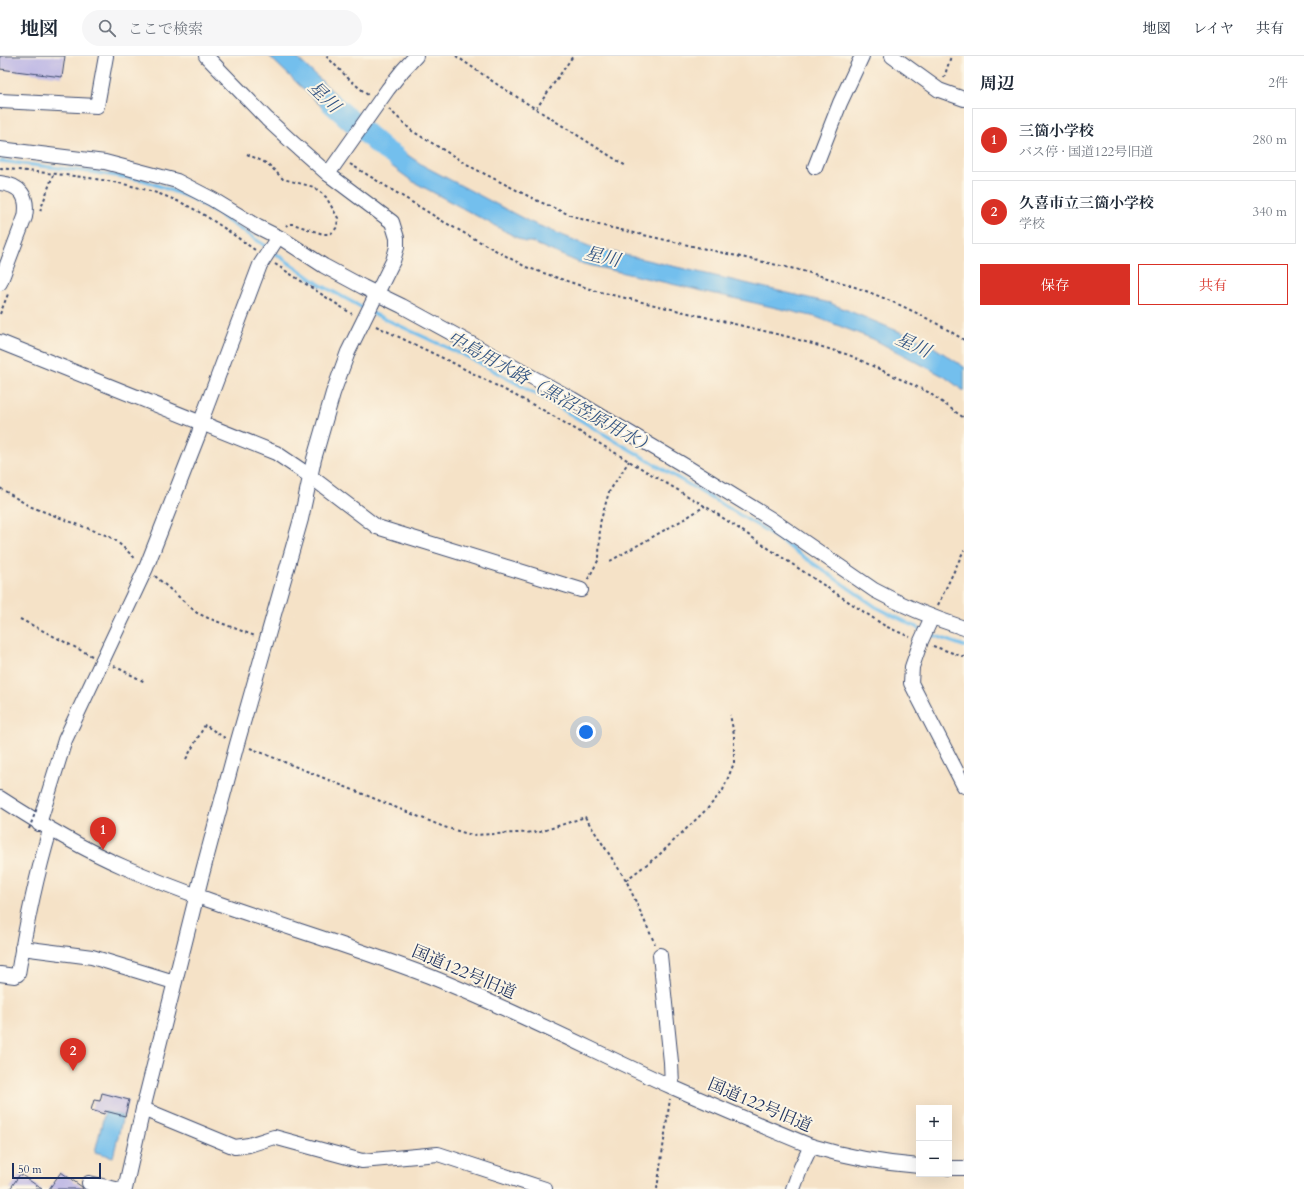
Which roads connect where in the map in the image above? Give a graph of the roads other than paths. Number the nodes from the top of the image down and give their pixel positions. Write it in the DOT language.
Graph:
graph roads {
  1 [pos="106,56"];
  2 [pos="206,56"];
  3 [pos="416,56"];
  4 [pos="862,56"];
  5 [pos="892,56"];
  6 [pos="964,99"];
  7 [pos="0,101"];
  8 [pos="0,149"];
  9 [pos="815,167"];
  10 [pos="328,174"];
  11 [pos="0,182"];
  12 [pos="273,246"];
  13 [pos="0,283"];
  14 [pos="375,298"];
  15 [pos="0,342"];
  16 [pos="202,422"];
  17 [pos="310,476"];
  18 [pos="581,590"];
  19 [pos="930,621"];
  20 [pos="964,628"];
  21 [pos="964,786"];
  22 [pos="0,798"];
  23 [pos="39,828"];
  24 [pos="197,896"];
  25 [pos="22,948"];
  26 [pos="660,955"];
  27 [pos="0,974"];
  28 [pos="174,982"];
  29 [pos="672,1086"];
  30 [pos="143,1109"];
  31 [pos="811,1146"];
  32 [pos="916,1166"];
  33 [pos="952,1168"];
  34 [pos="964,1168"];
  35 [pos="89,1183"];
  36 [pos="116,1189"];
  37 [pos="125,1189"];
  38 [pos="545,1189"];
  39 [pos="793,1189"];
  1 -- 7 [label="street"];
  2 -- 10 [label="street"];
  3 -- 10 [label="street"];
  4 -- 9 [label="street"];
  5 -- 6 [label="street"];
  8 -- 12 [label="street"];
  10 -- 14 [label="street"];
  11 -- 13 [label="street"];
  12 -- 14 [label="street"];
  12 -- 16 [label="street"];
  14 -- 17 [label="street"];
  14 -- 19 [label="street"];
  15 -- 16 [label="street"];
  16 -- 17 [label="street"];
  16 -- 23 [label="street"];
  17 -- 18 [label="street"];
  17 -- 24 [label="street"];
  19 -- 20 [label="street"];
  19 -- 21 [label="street"];
  22 -- 23 [label="street, 国道122号旧道"];
  23 -- 24 [label="street, 国道122号旧道"];
  23 -- 25 [label="street"];
  24 -- 28 [label="street"];
  24 -- 29 [label="street, 国道122号旧道"];
  25 -- 27 [label="street"];
  25 -- 28 [label="street"];
  26 -- 29 [label="street"];
  28 -- 30 [label="street"];
  29 -- 31 [label="street, 国道122号旧道"];
  30 -- 37 [label="street"];
  30 -- 38 [label="street"];
  31 -- 32 [label="street, 国道122号旧道"];
  31 -- 39 [label="street"];
  33 -- 34 [label="street"];
  35 -- 36 [label="street"];
}
